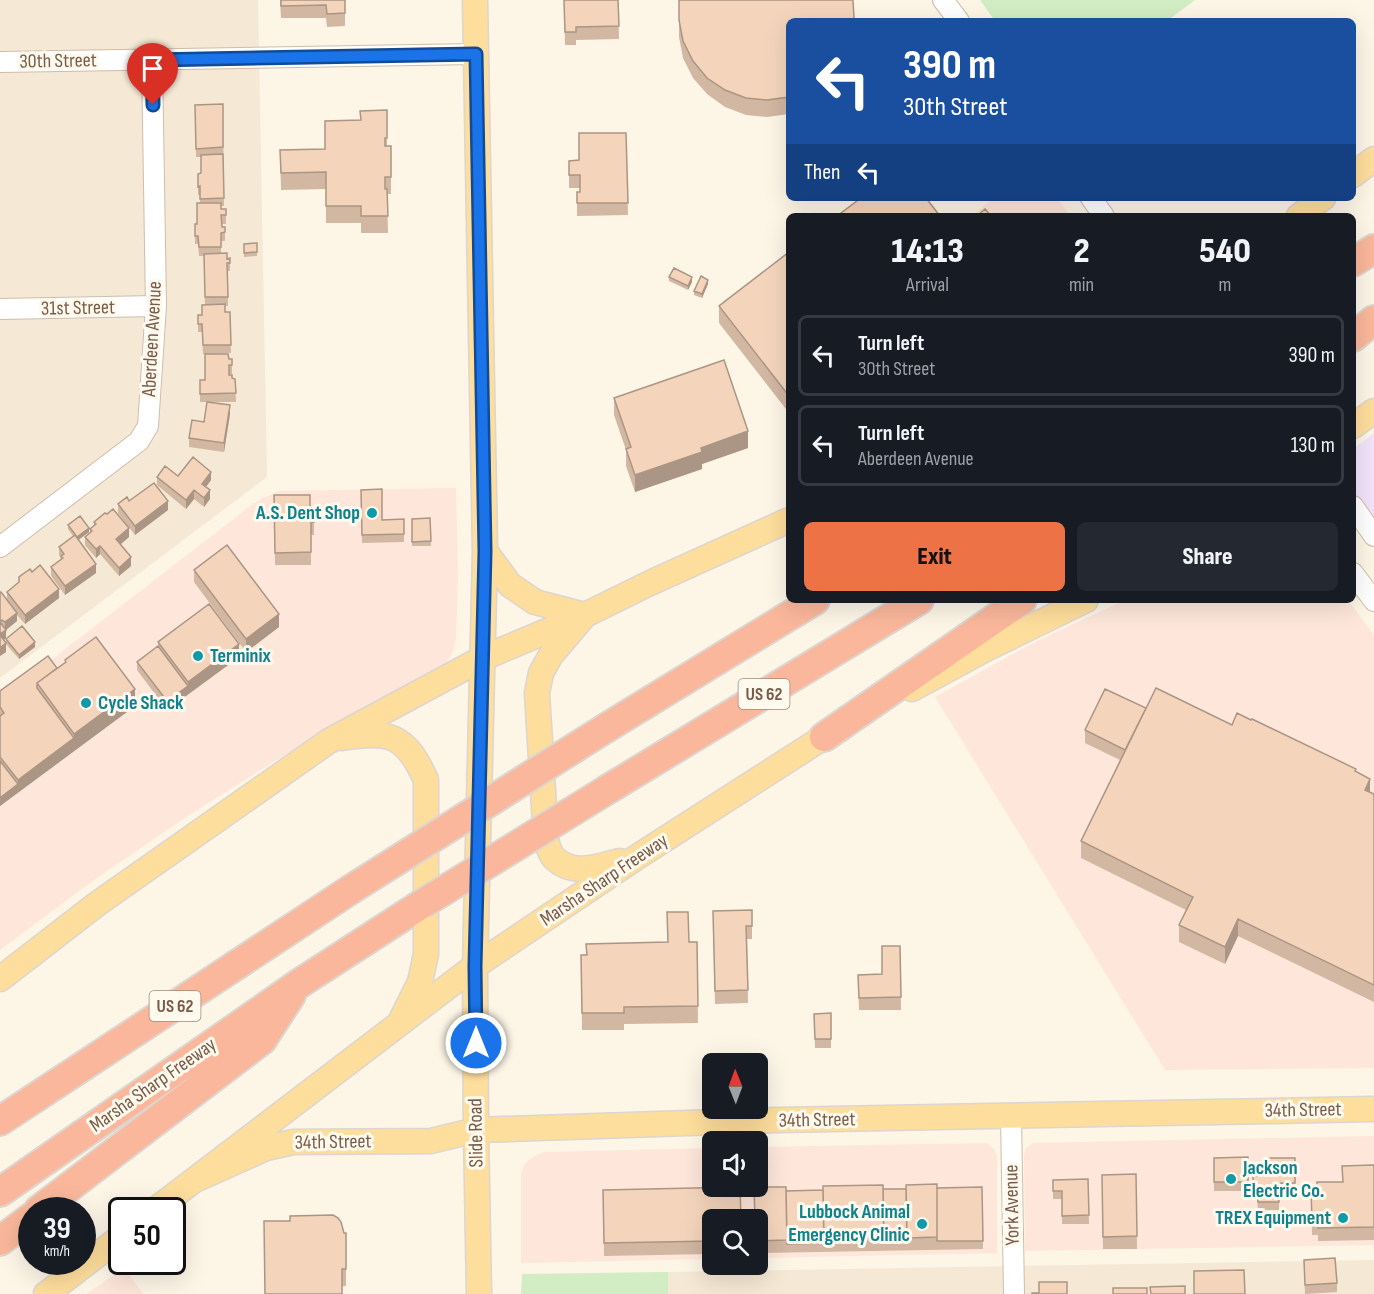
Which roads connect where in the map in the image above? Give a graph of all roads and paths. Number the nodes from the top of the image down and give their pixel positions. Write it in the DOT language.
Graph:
graph roads {
  1 [pos="475,0"];
  2 [pos="943,0"];
  3 [pos="957,18"];
  4 [pos="476,54"];
  5 [pos="152,60"];
  6 [pos="0,62"];
  7 [pos="1374,159"];
  8 [pos="1356,173"];
  9 [pos="1319,201"];
  10 [pos="1303,213"];
  11 [pos="1374,249"];
  12 [pos="1356,260"];
  13 [pos="156,306"];
  14 [pos="0,309"];
  15 [pos="1374,313"];
  16 [pos="1374,320"];
  17 [pos="1356,325"];
  18 [pos="1356,335"];
  19 [pos="1374,411"];
  20 [pos="1356,424"];
  21 [pos="1356,510"];
  22 [pos="786,521"];
  23 [pos="1374,536"];
  24 [pos="0,547"];
  25 [pos="485,551"];
  26 [pos="1356,577"];
  27 [pos="1374,601"];
  28 [pos="810,603"];
  29 [pos="914,603"];
  30 [pos="1018,603"];
  31 [pos="1080,603"];
  32 [pos="585,615"];
  33 [pos="483,658"];
  34 [pos="824,737"];
  35 [pos="329,741"];
  36 [pos="637,857"];
  37 [pos="475,966"];
  38 [pos="0,979"];
  39 [pos="300,983"];
  40 [pos="398,1026"];
  41 [pos="1374,1109"];
  42 [pos="1011,1116"];
  43 [pos="0,1121"];
  44 [pos="476,1130"];
  45 [pos="197,1179"];
  46 [pos="0,1192"];
  47 [pos="56,1197"];
  48 [pos="173,1197"];
  49 [pos="18,1227"];
  50 [pos="0,1241"];
  51 [pos="108,1247"];
  52 [pos="46,1294"];
  53 [pos="479,1294"];
  54 [pos="1014,1294"];
  1 -- 4 [label="main road, Slide Road"];
  2 -- 3 [label="street"];
  4 -- 5 [label="street, 30th Street"];
  4 -- 25 [label="main road, Slide Road"];
  5 -- 6 [label="street, 30th Street"];
  5 -- 13 [label="street, Aberdeen Avenue"];
  7 -- 8 [label="main road"];
  9 -- 10 [label="main road"];
  11 -- 12 [label="highway"];
  13 -- 14 [label="street, 31st Street"];
  13 -- 24 [label="street, Aberdeen Avenue"];
  15 -- 17 [label="highway"];
  16 -- 18 [label="highway"];
  19 -- 20 [label="main road"];
  21 -- 23 [label="street"];
  22 -- 32 [label="main road"];
  25 -- 32 [label="main road"];
  25 -- 33 [label="main road, Slide Road"];
  26 -- 27 [label="street"];
  28 -- 43 [label="highway, US 62, bridge"];
  29 -- 39 [label="highway, Marsha Sharp Freeway / US 62, bridge"];
  30 -- 34 [label="highway"];
  31 -- 34 [label="main road, Marsha Sharp Freeway"];
  32 -- 33 [label="main road"];
  32 -- 36 [label="main road"];
  33 -- 35 [label="main road"];
  33 -- 37 [label="main road, Slide Road"];
  34 -- 36 [label="main road, Marsha Sharp Freeway"];
  35 -- 38 [label="main road"];
  35 -- 40 [label="main road"];
  36 -- 37 [label="main road, Marsha Sharp Freeway"];
  37 -- 40 [label="main road, Marsha Sharp Freeway"];
  37 -- 44 [label="main road, Slide Road"];
  39 -- 46 [label="highway, Marsha Sharp Freeway / US 62"];
  39 -- 47 [label="highway"];
  40 -- 45 [label="main road, Marsha Sharp Freeway"];
  41 -- 42 [label="main road, 34th Street"];
  42 -- 44 [label="main road, 34th Street"];
  42 -- 54 [label="street, York Avenue"];
  44 -- 45 [label="main road, 34th Street"];
  44 -- 53 [label="main road, Slide Road"];
  45 -- 48 [label="main road, Marsha Sharp Freeway"];
  49 -- 50 [label="highway"];
  51 -- 52 [label="main road"];
}
